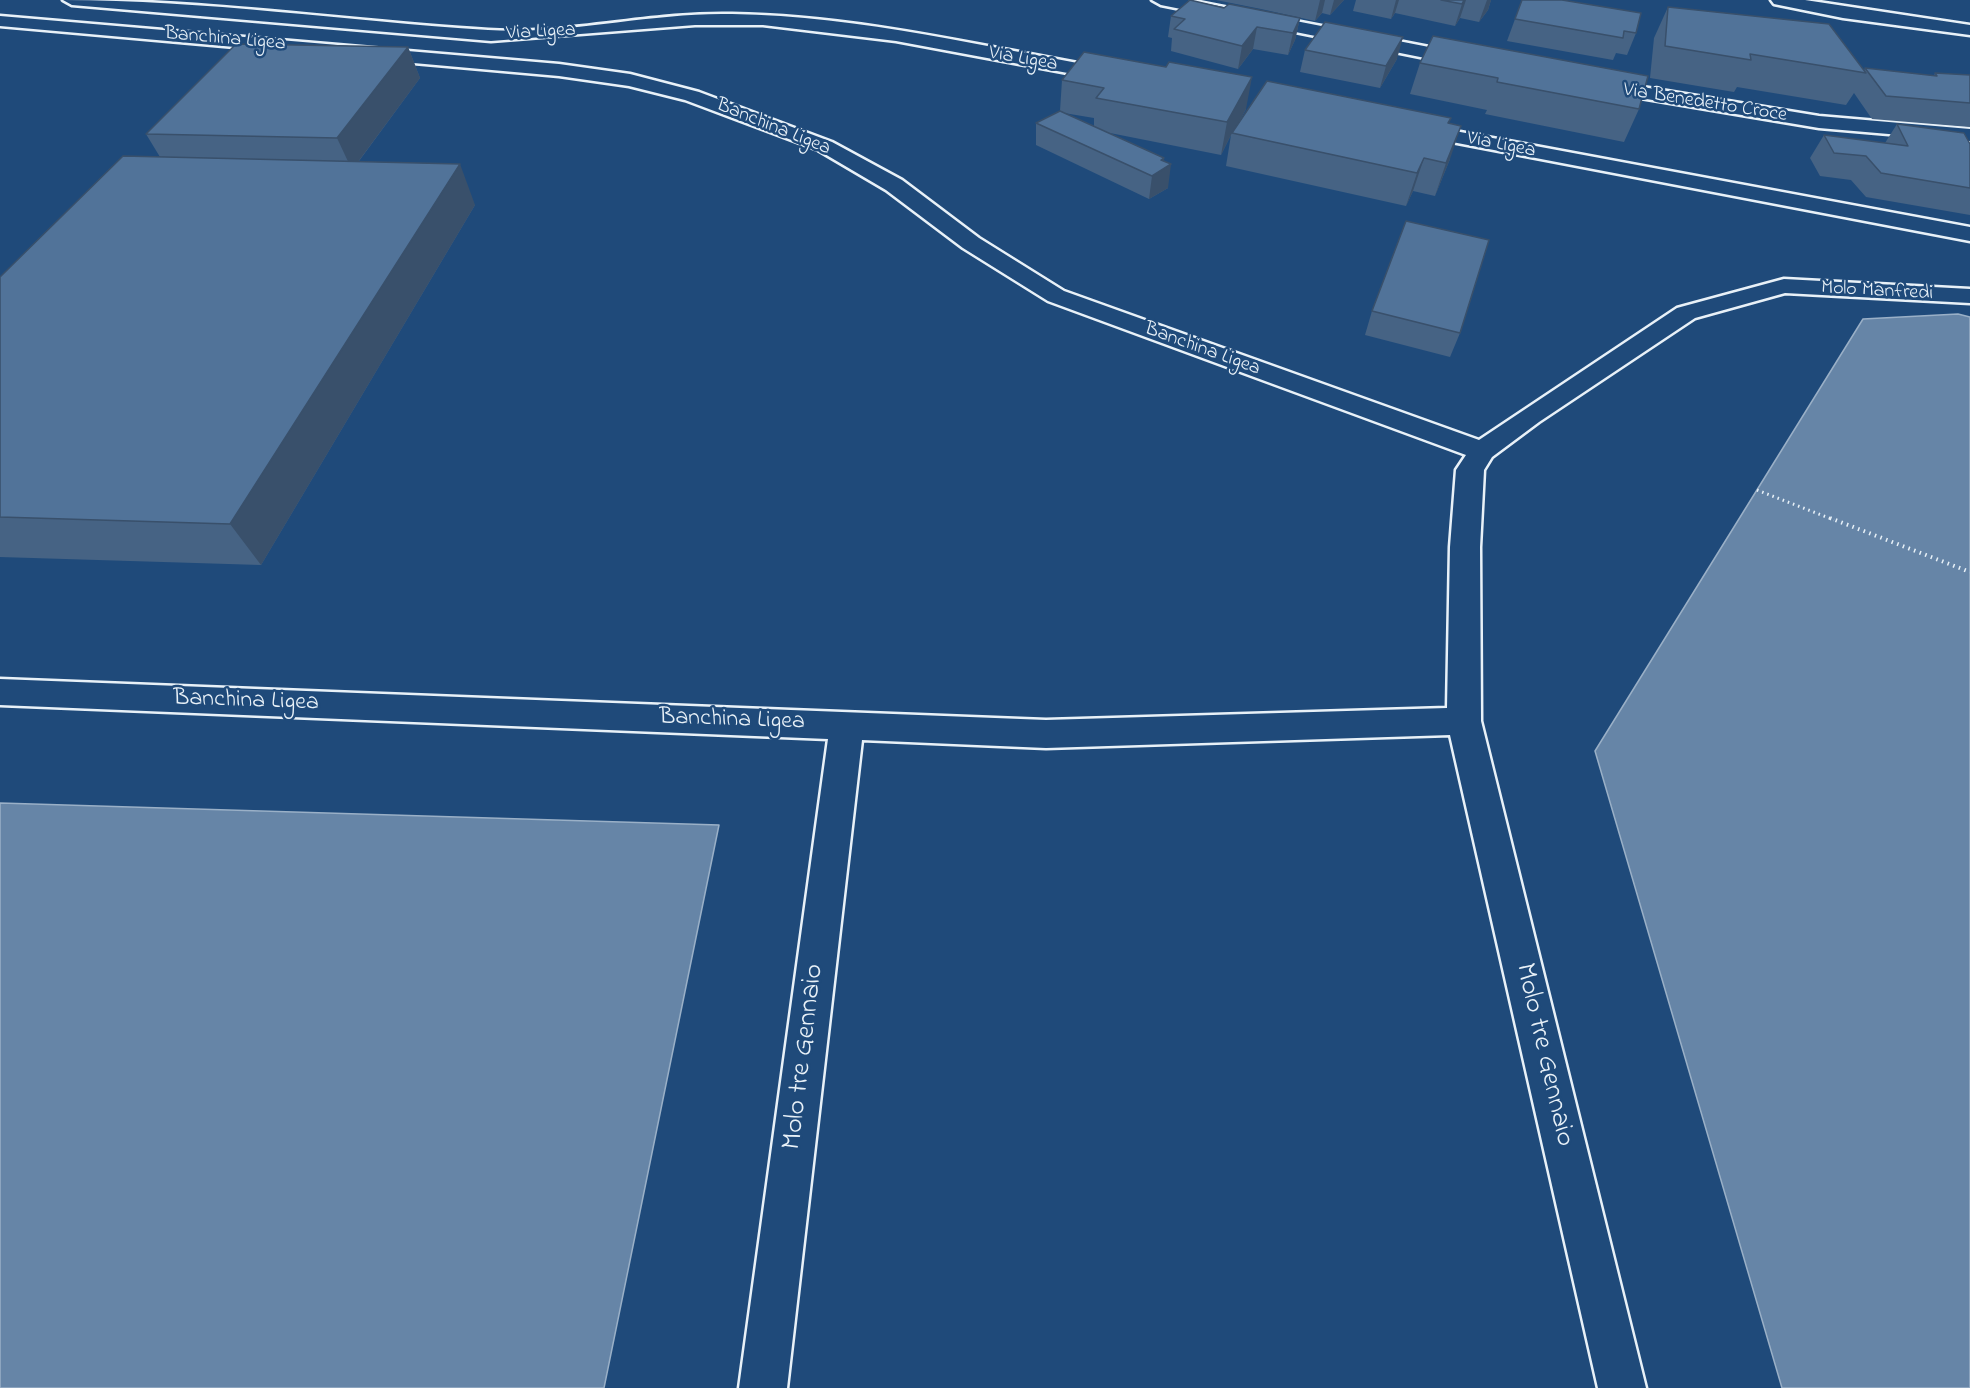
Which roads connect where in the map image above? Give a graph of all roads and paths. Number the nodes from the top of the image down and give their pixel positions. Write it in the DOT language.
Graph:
graph roads {
  1 [pos="72,0"];
  2 [pos="1161,0"];
  3 [pos="1780,0"];
  4 [pos="0,21"];
  5 [pos="1970,30"];
  6 [pos="1488,64"];
  7 [pos="1134,80"];
  8 [pos="1582,83"];
  9 [pos="1398,126"];
  10 [pos="1970,135"];
  11 [pos="1967,234"];
  12 [pos="1970,296"];
  13 [pos="1482,451"];
  14 [pos="1757,490"];
  15 [pos="1970,572"];
  16 [pos="0,692"];
  17 [pos="1464,721"];
  18 [pos="847,726"];
  19 [pos="763,1388"];
  20 [pos="1622,1388"];
  1 -- 7 [label="main road, Via Ligea"];
  2 -- 6 [label="main road"];
  3 -- 5 [label="main road"];
  4 -- 13 [label="main road, Banchina Ligea"];
  8 -- 10 [label="main road, Via Benedetto Croce"];
  9 -- 11 [label="main road, Via Ligea"];
  12 -- 13 [label="main road, Molo Manfredi"];
  13 -- 17 [label="main road, Molo tre Gennaio"];
  14 -- 15 [label="path"];
  16 -- 18 [label="main road, Banchina Ligea"];
  17 -- 18 [label="main road, Banchina Ligea"];
  17 -- 20 [label="main road, Molo tre Gennaio"];
  18 -- 19 [label="main road, Molo tre Gennaio"];
}
